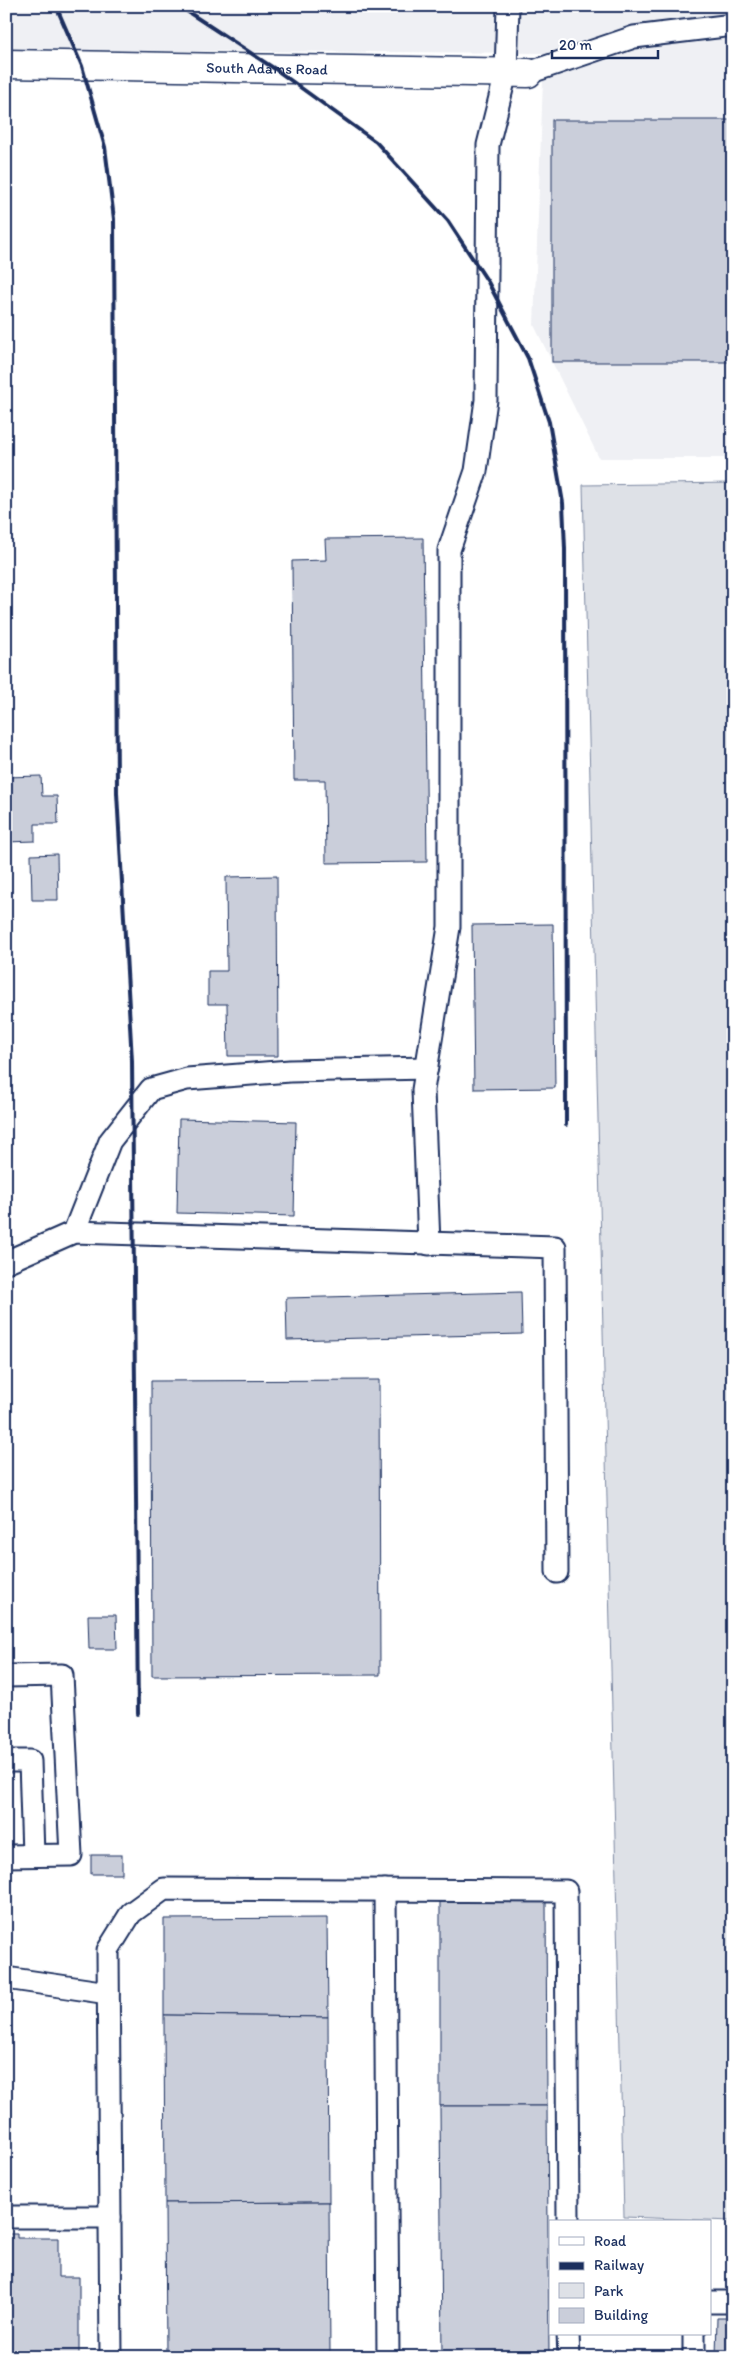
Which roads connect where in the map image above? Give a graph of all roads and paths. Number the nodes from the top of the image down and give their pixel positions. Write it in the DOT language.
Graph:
graph roads {
  1 [pos="508,6"];
  2 [pos="733,25"];
  3 [pos="6,64"];
  4 [pos="517,73"];
  5 [pos="427,1068"];
  6 [pos="74,1232"];
  7 [pos="429,1244"];
  8 [pos="6,1262"];
  9 [pos="557,1572"];
  10 [pos="6,1676"];
  11 [pos="6,1761"];
  12 [pos="34,1855"];
  13 [pos="6,1856"];
  14 [pos="385,1890"];
  15 [pos="6,1978"];
  16 [pos="108,1993"];
  17 [pos="6,2216"];
  18 [pos="110,2217"];
  19 [pos="568,2220"];
  20 [pos="712,2302"];
  21 [pos="733,2302"];
  22 [pos="568,2336"];
  23 [pos="694,2336"];
  24 [pos="111,2357"];
  25 [pos="388,2357"];
  26 [pos="568,2357"];
  27 [pos="694,2357"];
  1 -- 4 [label="lane"];
  2 -- 4 [label="lane"];
  3 -- 4 [label="street, South Adams Road"];
  4 -- 5 [label="lane"];
  5 -- 6 [label="lane"];
  5 -- 7 [label="lane"];
  6 -- 7 [label="lane"];
  6 -- 8 [label="lane"];
  7 -- 9 [label="lane"];
  10 -- 12 [label="lane"];
  11 -- 12 [label="lane"];
  12 -- 13 [label="lane"];
  14 -- 16 [label="lane"];
  14 -- 19 [label="lane"];
  14 -- 25 [label="lane"];
  15 -- 16 [label="lane"];
  16 -- 18 [label="lane"];
  17 -- 18 [label="lane"];
  18 -- 24 [label="lane"];
  20 -- 21 [label="lane"];
  22 -- 26 [label="lane"];
  23 -- 27 [label="lane"];
}
